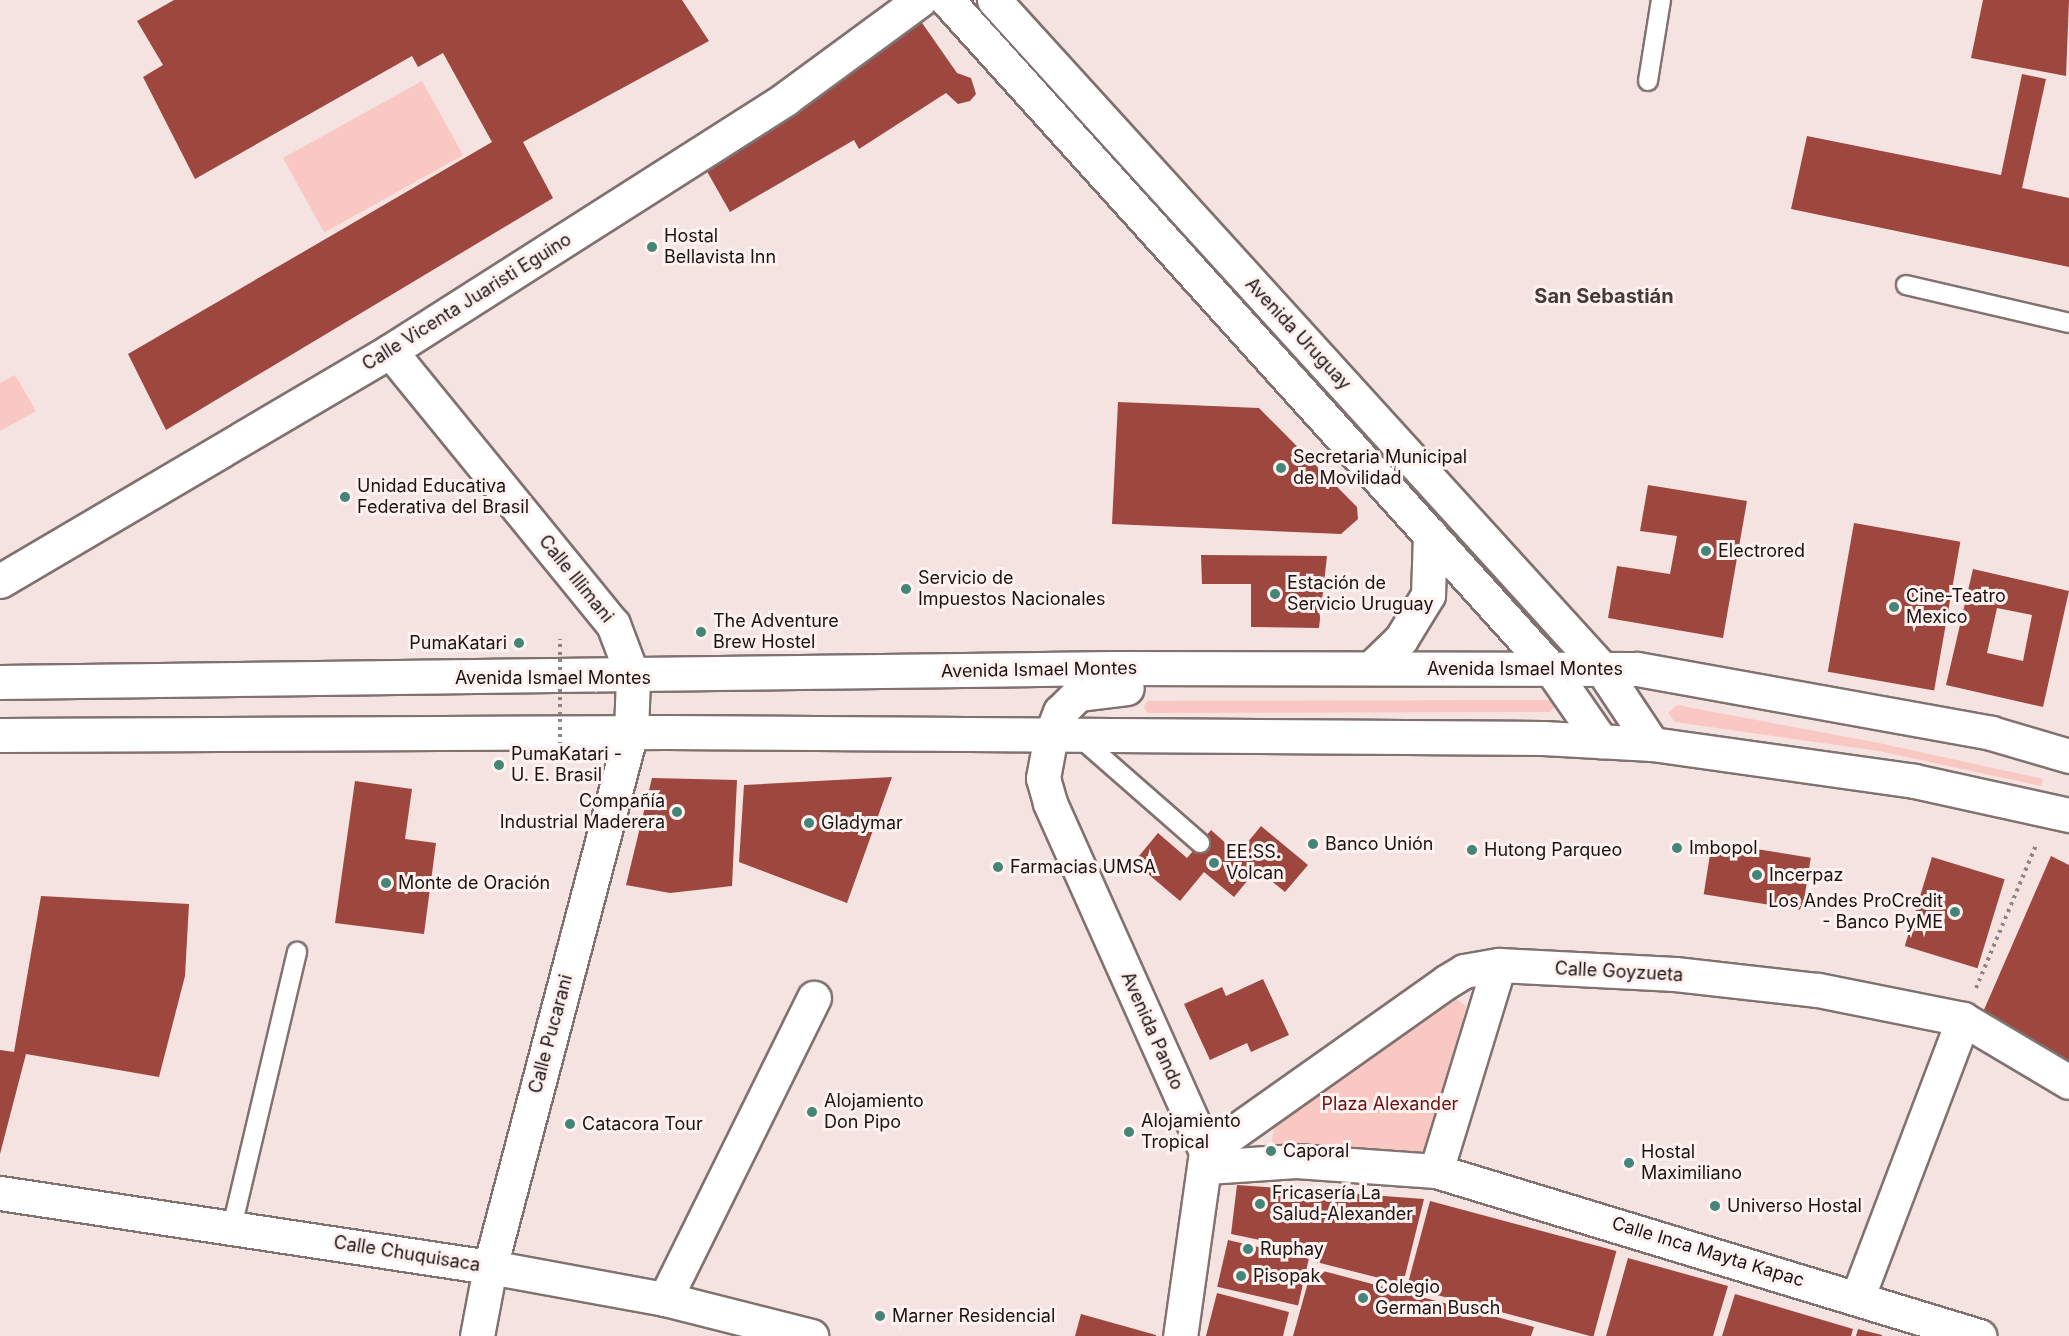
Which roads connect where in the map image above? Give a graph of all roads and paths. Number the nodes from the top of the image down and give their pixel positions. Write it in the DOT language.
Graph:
graph roads {
  1 [pos="920,0"];
  2 [pos="947,0"];
  3 [pos="994,0"];
  4 [pos="1661,0"];
  5 [pos="1648,81"];
  6 [pos="1148,166"];
  7 [pos="1120,190"];
  8 [pos="1906,285"];
  9 [pos="1277,312"];
  10 [pos="2069,323"];
  11 [pos="1250,336"];
  12 [pos="390,351"];
  13 [pos="1451,499"];
  14 [pos="1427,530"];
  15 [pos="0,581"];
  16 [pos="560,639"];
  17 [pos="1371,668"];
  18 [pos="1207,669"];
  19 [pos="1551,669"];
  20 [pos="1602,669"];
  21 [pos="633,677"];
  22 [pos="0,682"];
  23 [pos="631,732"];
  24 [pos="0,735"];
  25 [pos="1065,736"];
  26 [pos="1601,741"];
  27 [pos="1652,744"];
  28 [pos="2069,756"];
  29 [pos="560,767"];
  30 [pos="2060,812"];
  31 [pos="1200,843"];
  32 [pos="297,952"];
  33 [pos="1499,966"];
  34 [pos="814,998"];
  35 [pos="1963,1019"];
  36 [pos="2069,1082"];
  37 [pos="1206,1160"];
  38 [pos="1436,1171"];
  39 [pos="0,1193"];
  40 [pos="232,1227"];
  41 [pos="490,1267"];
  42 [pos="1858,1296"];
  43 [pos="665,1299"];
  44 [pos="477,1336"];
  45 [pos="811,1336"];
  46 [pos="1180,1336"];
  47 [pos="1979,1336"];
  1 -- 12 [label="street, Calle Vicenta Juaristi Eguino"];
  2 -- 7 [label="street, Avenida Uruguay"];
  3 -- 6 [label="street, Avenida Uruguay"];
  4 -- 5 [label="lane"];
  6 -- 7 [label="street"];
  6 -- 9 [label="street, Avenida Uruguay"];
  7 -- 11 [label="street, Avenida Uruguay"];
  8 -- 10 [label="lane"];
  9 -- 11 [label="street"];
  9 -- 13 [label="street, Avenida Uruguay"];
  11 -- 14 [label="street, Avenida Uruguay"];
  12 -- 15 [label="street, Calle Vicenta Juaristi Eguino"];
  12 -- 21 [label="street, Calle Illimani"];
  13 -- 14 [label="street"];
  13 -- 20 [label="street, Avenida Uruguay"];
  14 -- 17 [label="street"];
  14 -- 19 [label="street, Avenida Uruguay"];
  16 -- 29 [label="path, bridge"];
  17 -- 18 [label="street, Avenida Ismael Montes"];
  17 -- 19 [label="street, Avenida Ismael Montes"];
  18 -- 21 [label="street, Avenida Ismael Montes"];
  18 -- 25 [label="street, Avenida Pando"];
  19 -- 20 [label="street, Avenida Ismael Montes"];
  19 -- 26 [label="street, Avenida Uruguay"];
  20 -- 27 [label="street, Avenida Uruguay"];
  20 -- 28 [label="street, Avenida Ismael Montes"];
  21 -- 22 [label="street, Avenida Ismael Montes"];
  21 -- 23 [label="street, Calle Pucarani"];
  23 -- 24 [label="street"];
  23 -- 25 [label="street"];
  23 -- 41 [label="street, Calle Pucarani"];
  25 -- 26 [label="street"];
  25 -- 31 [label="lane"];
  25 -- 37 [label="street, Avenida Pando"];
  26 -- 27 [label="street"];
  27 -- 30 [label="street"];
  30 -- 35 [label="path"];
  32 -- 40 [label="lane"];
  33 -- 35 [label="street, Calle Goyzueta"];
  33 -- 37 [label="street, Calle Goyzueta"];
  33 -- 38 [label="street"];
  34 -- 43 [label="street"];
  35 -- 36 [label="street, Calle Goyzueta"];
  35 -- 42 [label="street"];
  37 -- 38 [label="street, Calle Inca Mayta Kapac"];
  37 -- 46 [label="street"];
  38 -- 42 [label="street, Calle Inca Mayta Kapac"];
  39 -- 40 [label="street, Calle Chuquisaca"];
  40 -- 41 [label="street, Calle Chuquisaca"];
  41 -- 43 [label="street, Calle Chuquisaca"];
  41 -- 44 [label="street, Calle Pucarani"];
  42 -- 47 [label="street, Calle Inca Mayta Kapac"];
  43 -- 45 [label="street, Calle Chuquisaca"];
}
